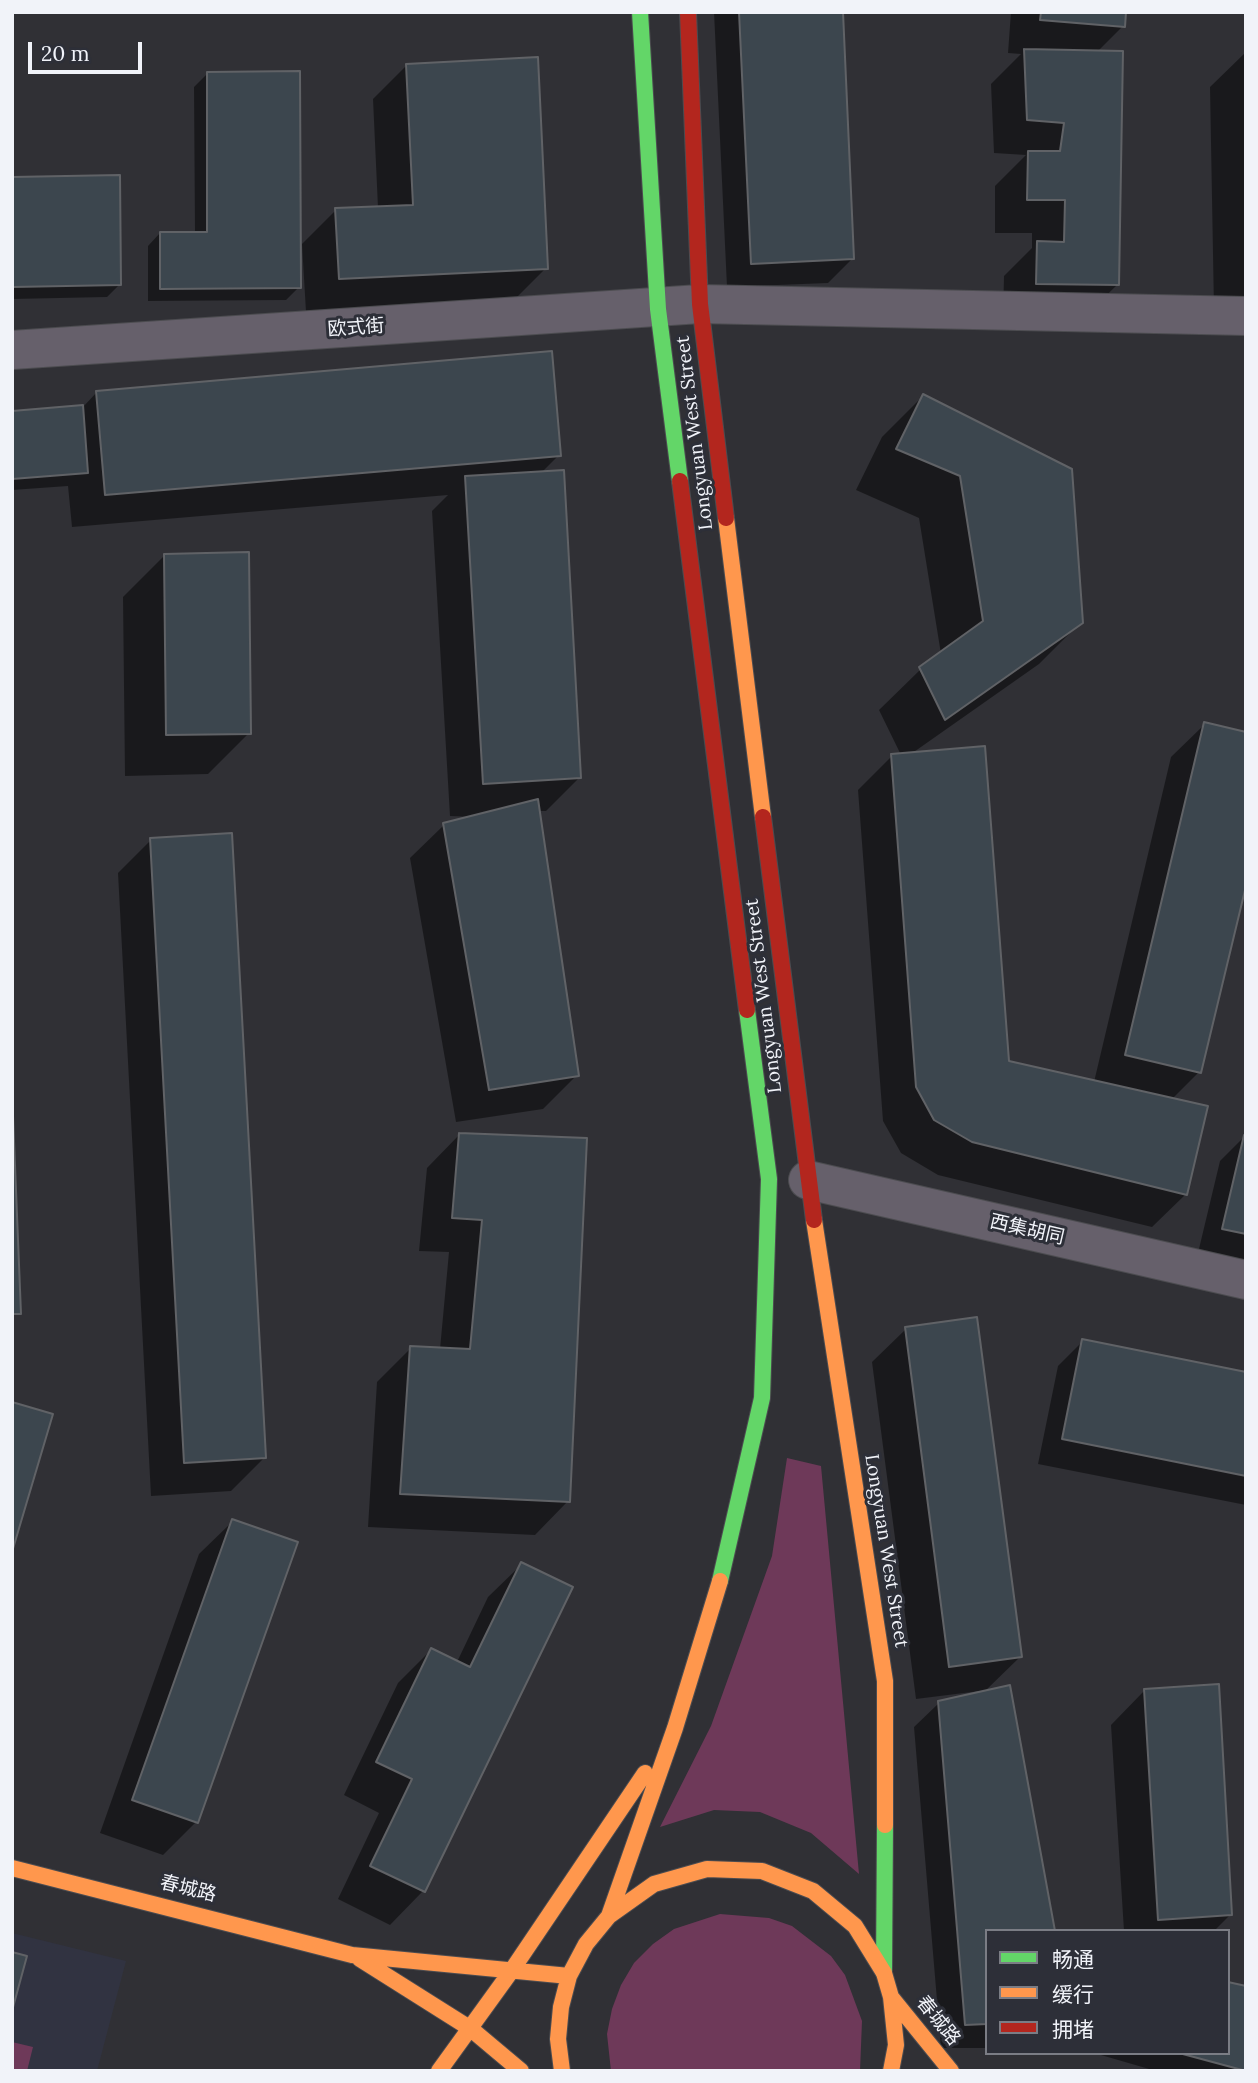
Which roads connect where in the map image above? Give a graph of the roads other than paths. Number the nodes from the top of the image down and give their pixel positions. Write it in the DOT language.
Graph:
graph roads {
  1 [pos="640,12"];
  2 [pos="688,12"];
  3 [pos="700,304"];
  4 [pos="658,309"];
  5 [pos="1246,316"];
  6 [pos="12,350"];
  7 [pos="808,1180"];
  8 [pos="1246,1280"];
  9 [pos="675,1727"];
  10 [pos="12,1868"];
  11 [pos="609,1916"];
  12 [pos="352,1955"];
  13 [pos="512,1970"];
  14 [pos="884,1973"];
  15 [pos="569,1976"];
  16 [pos="891,1997"];
  17 [pos="471,2029"];
  18 [pos="560,2055"];
  19 [pos="515,2069"];
  20 [pos="439,2071"];
  21 [pos="891,2071"];
  22 [pos="951,2071"];
  1 -- 4 [label="main road, Longyuan West Street"];
  2 -- 3 [label="main road, Longyuan West Street"];
  3 -- 4 [label="street, 欧式街"];
  3 -- 5 [label="street, 欧式街"];
  3 -- 7 [label="main road, Longyuan West Street"];
  4 -- 6 [label="street, 欧式街"];
  4 -- 9 [label="main road, Longyuan West Street"];
  7 -- 8 [label="street, 西集胡同"];
  7 -- 14 [label="main road, Longyuan West Street"];
  9 -- 11 [label="main road, Longyuan West Street"];
  9 -- 13 [label="main road"];
  10 -- 12 [label="main road, 春城路"];
  11 -- 14 [label="main road"];
  11 -- 15 [label="main road"];
  12 -- 13 [label="main road"];
  12 -- 17 [label="main road"];
  13 -- 15 [label="main road"];
  13 -- 17 [label="main road"];
  14 -- 16 [label="main road"];
  15 -- 18 [label="main road"];
  16 -- 21 [label="main road"];
  16 -- 22 [label="main road, 春城路"];
  17 -- 19 [label="main road"];
  17 -- 20 [label="main road"];
  18 -- 19 [label="street"];
}
